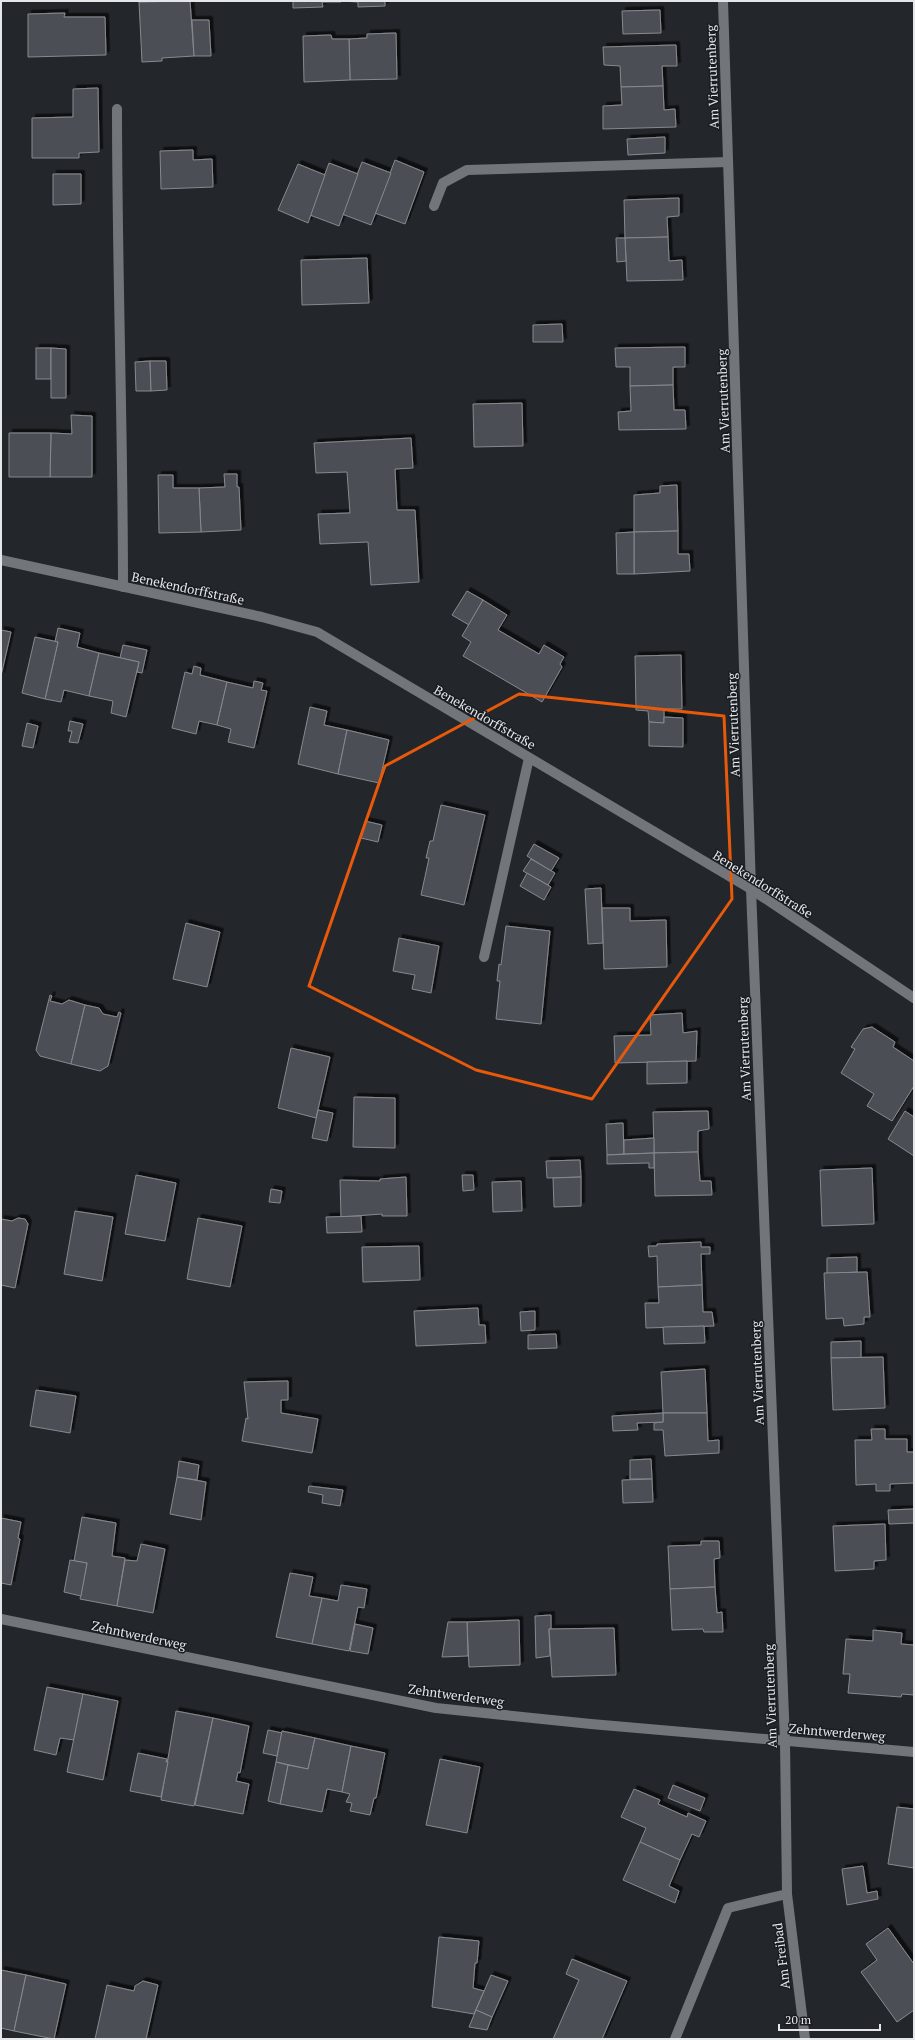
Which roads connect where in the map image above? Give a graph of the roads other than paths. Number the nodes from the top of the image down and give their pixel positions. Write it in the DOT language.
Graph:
graph roads {
  1 [pos="723,1"];
  2 [pos="117,109"];
  3 [pos="728,162"];
  4 [pos="434,206"];
  5 [pos="1,560"];
  6 [pos="123,587"];
  7 [pos="529,758"];
  8 [pos="751,889"];
  9 [pos="484,957"];
  10 [pos="914,998"];
  11 [pos="1,1619"];
  12 [pos="785,1741"];
  13 [pos="914,1752"];
  14 [pos="787,1894"];
  15 [pos="675,2039"];
  16 [pos="805,2039"];
  1 -- 3 [label="street, Am Vierrutenberg"];
  2 -- 6 [label="street"];
  3 -- 4 [label="street"];
  3 -- 8 [label="street, Am Vierrutenberg"];
  5 -- 6 [label="street, Benekendorffstraße"];
  6 -- 7 [label="street, Benekendorffstraße"];
  7 -- 8 [label="street, Benekendorffstraße"];
  7 -- 9 [label="street"];
  8 -- 10 [label="street, Benekendorffstraße"];
  8 -- 12 [label="street, Am Vierrutenberg"];
  11 -- 12 [label="street, Zehntwerderweg"];
  12 -- 13 [label="street, Zehntwerderweg"];
  12 -- 14 [label="street, Am Vierrutenberg"];
  14 -- 15 [label="street"];
  14 -- 16 [label="street, Am Freibad"];
}
